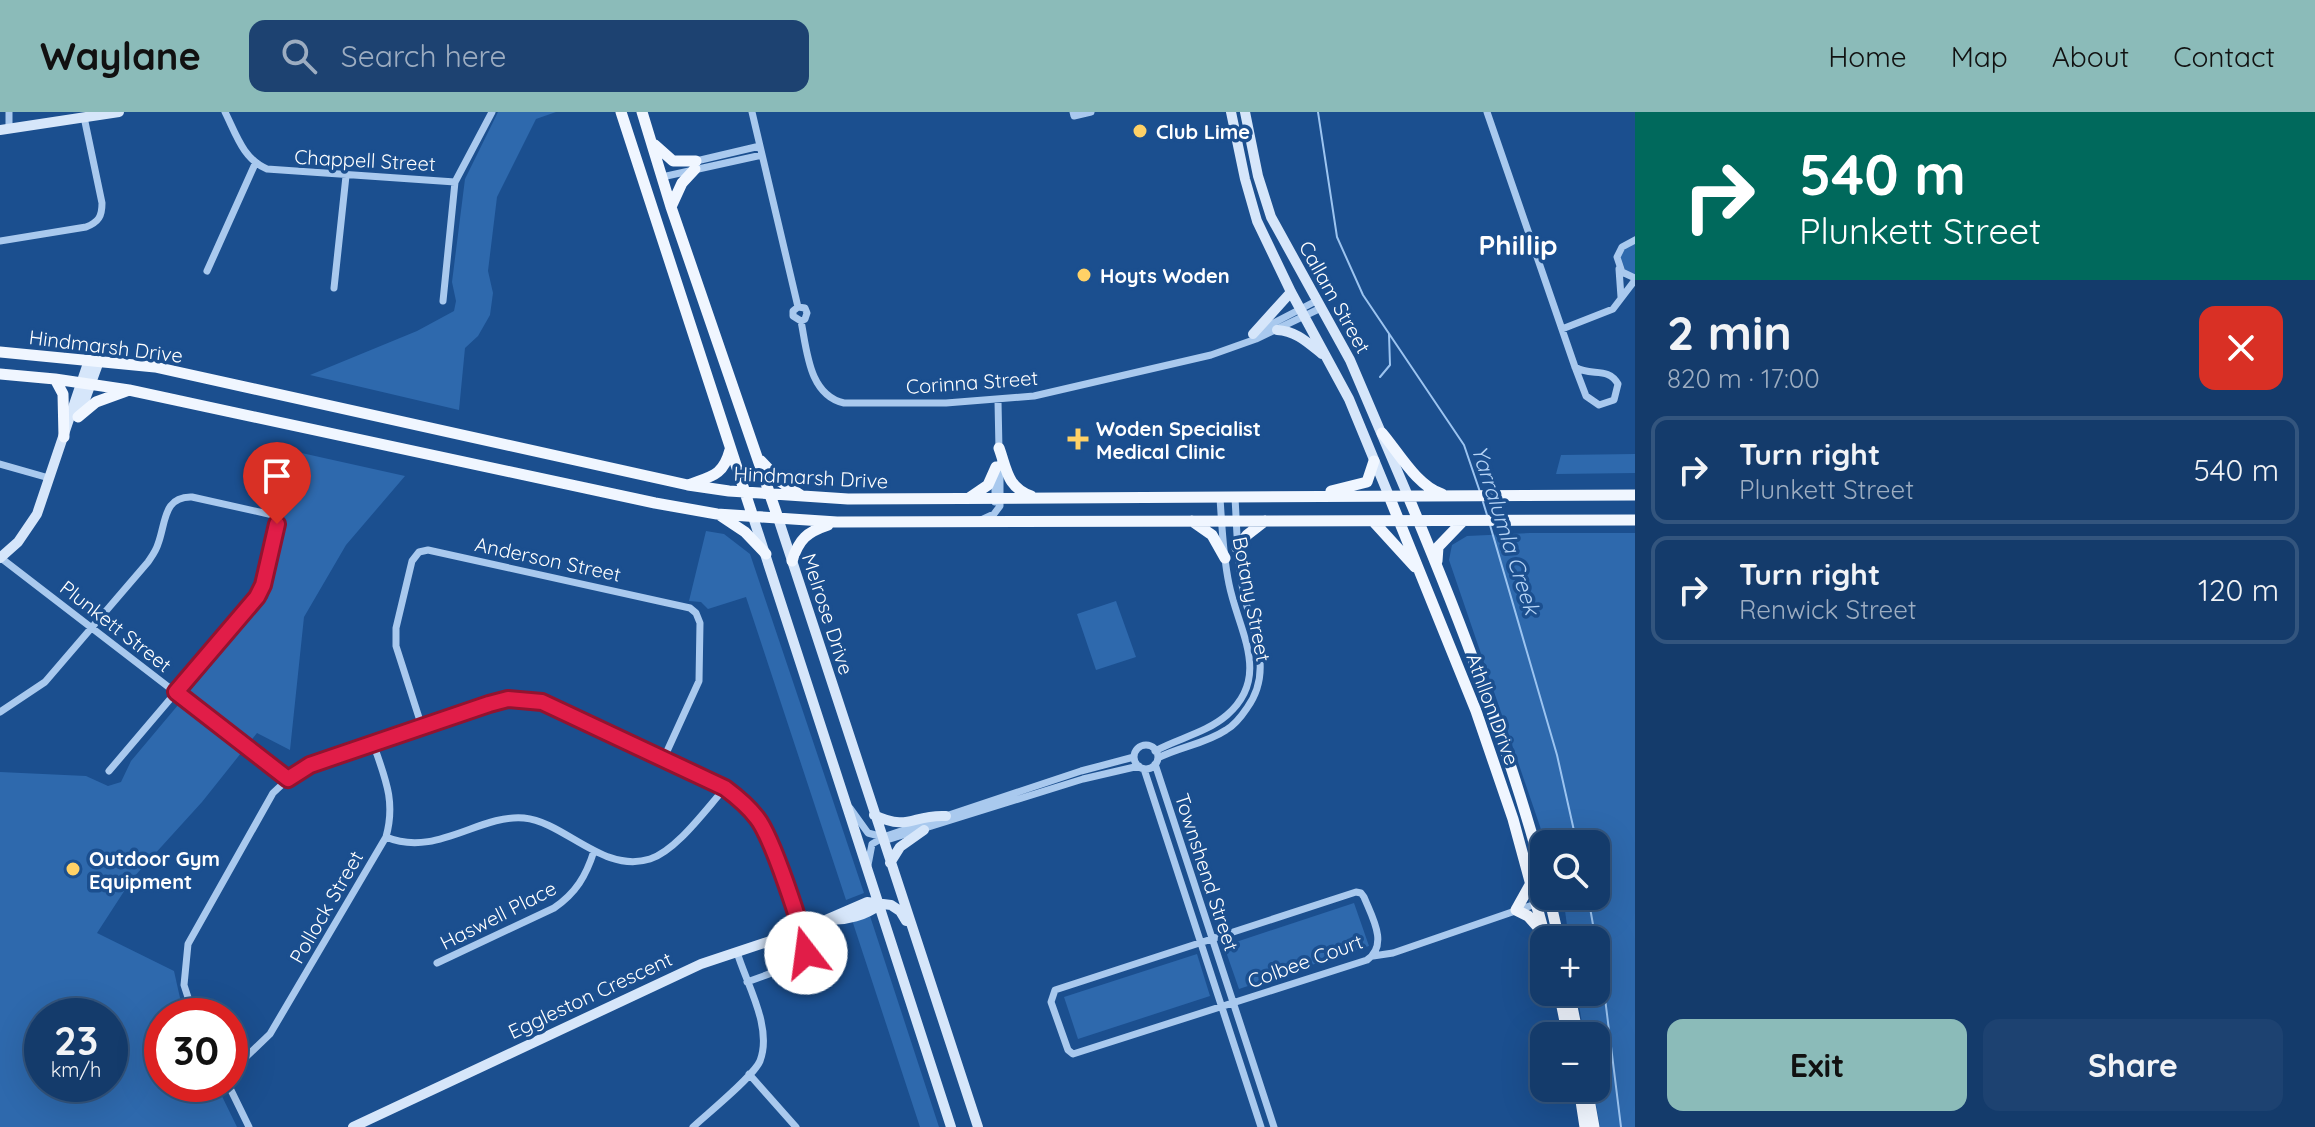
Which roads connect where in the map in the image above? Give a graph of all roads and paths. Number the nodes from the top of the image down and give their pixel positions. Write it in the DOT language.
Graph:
graph roads {
  1 [pos="9,112"];
  2 [pos="119,112"];
  3 [pos="225,112"];
  4 [pos="492,112"];
  5 [pos="621,112"];
  6 [pos="642,112"];
  7 [pos="752,112"];
  8 [pos="1091,112"];
  9 [pos="1231,112"];
  10 [pos="1245,112"];
  11 [pos="1487,112"];
  12 [pos="1076,114"];
  13 [pos="84,117"];
  14 [pos="5,129"];
  15 [pos="650,138"];
  16 [pos="761,151"];
  17 [pos="255,164"];
  18 [pos="696,165"];
  19 [pos="661,173"];
  20 [pos="346,176"];
  21 [pos="643,178"];
  22 [pos="455,182"];
  23 [pos="673,212"];
  24 [pos="1634,239"];
  25 [pos="0,241"];
  26 [pos="664,241"];
  27 [pos="685,246"];
  28 [pos="1619,268"];
  29 [pos="207,271"];
  30 [pos="1635,279"];
  31 [pos="334,288"];
  32 [pos="1291,292"];
  33 [pos="1621,299"];
  34 [pos="443,301"];
  35 [pos="1318,304"];
  36 [pos="1302,313"];
  37 [pos="1562,329"];
  38 [pos="1277,330"];
  39 [pos="1253,334"];
  40 [pos="1242,343"];
  41 [pos="0,352"];
  42 [pos="1327,357"];
  43 [pos="94,361"];
  44 [pos="1575,367"];
  45 [pos="0,374"];
  46 [pos="55,379"];
  47 [pos="86,384"];
  48 [pos="129,390"];
  49 [pos="998,401"];
  50 [pos="78,417"];
  51 [pos="1382,433"];
  52 [pos="64,437"];
  53 [pos="999,448"];
  54 [pos="731,449"];
  55 [pos="757,458"];
  56 [pos="1374,461"];
  57 [pos="0,464"];
  58 [pos="996,467"];
  59 [pos="49,478"];
  60 [pos="688,485"];
  61 [pos="745,493"];
  62 [pos="770,495"];
  63 [pos="1635,495"];
  64 [pos="1389,496"];
  65 [pos="1408,496"];
  66 [pos="1448,496"];
  67 [pos="1299,497"];
  68 [pos="805,498"];
  69 [pos="1040,498"];
  70 [pos="1220,498"];
  71 [pos="1235,498"];
  72 [pos="968,499"];
  73 [pos="998,503"];
  74 [pos="717,514"];
  75 [pos="753,517"];
  76 [pos="778,518"];
  77 [pos="1635,520"];
  78 [pos="979,521"];
  79 [pos="1009,521"];
  80 [pos="1191,521"];
  81 [pos="1222,521"];
  82 [pos="1236,521"];
  83 [pos="1265,521"];
  84 [pos="1373,521"];
  85 [pos="1399,521"];
  86 [pos="1418,521"];
  87 [pos="1467,521"];
  88 [pos="837,522"];
  89 [pos="1237,548"];
  90 [pos="766,554"];
  91 [pos="0,558"];
  92 [pos="1225,558"];
  93 [pos="792,561"];
  94 [pos="1438,567"];
  95 [pos="1421,573"];
  96 [pos="92,628"];
  97 [pos="176,692"];
  98 [pos="0,712"];
  99 [pos="422,727"];
  100 [pos="373,743"];
  101 [pos="1134,757"];
  102 [pos="1156,758"];
  103 [pos="663,760"];
  104 [pos="1141,768"];
  105 [pos="109,771"];
  106 [pos="288,779"];
  107 [pos="725,788"];
  108 [pos="846,803"];
  109 [pos="874,815"];
  110 [pos="946,816"];
  111 [pos="924,830"];
  112 [pos="1530,831"];
  113 [pos="386,837"];
  114 [pos="881,838"];
  115 [pos="594,851"];
  116 [pos="890,863"];
  117 [pos="868,872"];
  118 [pos="896,877"];
  119 [pos="1530,880"];
  120 [pos="1530,885"];
  121 [pos="883,904"];
  122 [pos="1530,905"];
  123 [pos="1516,910"];
  124 [pos="1536,926"];
  125 [pos="800,931"];
  126 [pos="914,933"];
  127 [pos="1379,938"];
  128 [pos="1212,939"];
  129 [pos="1201,942"];
  130 [pos="1402,948"];
  131 [pos="737,952"];
  132 [pos="1373,956"];
  133 [pos="437,963"];
  134 [pos="747,982"];
  135 [pos="188,998"];
  136 [pos="1233,1003"];
  137 [pos="1222,1007"];
  138 [pos="248,1055"];
  139 [pos="749,1074"];
  140 [pos="237,1102"];
  141 [pos="1581,1102"];
  142 [pos="1590,1102"];
  143 [pos="369,1124"];
  144 [pos="249,1127"];
  145 [pos="353,1127"];
  146 [pos="693,1127"];
  147 [pos="796,1127"];
  148 [pos="951,1127"];
  149 [pos="978,1127"];
  150 [pos="1261,1127"];
  151 [pos="1274,1127"];
  152 [pos="1585,1127"];
  153 [pos="1594,1127"];
  1 -- 14 [label="street"];
  2 -- 13 [label="street"];
  3 -- 17 [label="street"];
  4 -- 22 [label="street, Chappell Street"];
  5 -- 21 [label="main road, Melrose Drive"];
  6 -- 15 [label="main road, Melrose Drive"];
  7 -- 16 [label="street, Corinna Street"];
  8 -- 12 [label="street"];
  9 -- 32 [label="street, Callam Street"];
  10 -- 35 [label="street, Callam Street"];
  11 -- 37 [label="street"];
  13 -- 14 [label="street"];
  13 -- 25 [label="street"];
  15 -- 18 [label="main road"];
  15 -- 19 [label="main road, Melrose Drive"];
  16 -- 18 [label="street"];
  16 -- 49 [label="street, Corinna Street"];
  17 -- 20 [label="street, Chappell Street"];
  17 -- 29 [label="street"];
  18 -- 19 [label="street"];
  18 -- 23 [label="main road"];
  19 -- 21 [label="main road"];
  19 -- 23 [label="main road, Melrose Drive"];
  20 -- 22 [label="street, Chappell Street"];
  20 -- 31 [label="street"];
  21 -- 26 [label="main road, Melrose Drive"];
  22 -- 34 [label="street"];
  23 -- 26 [label="main road"];
  23 -- 27 [label="main road, Melrose Drive"];
  24 -- 28 [label="street"];
  26 -- 27 [label="main road"];
  26 -- 54 [label="main road, Melrose Drive"];
  27 -- 55 [label="main road, Melrose Drive"];
  28 -- 30 [label="street"];
  28 -- 33 [label="street"];
  30 -- 33 [label="street"];
  32 -- 36 [label="street, Callam Street"];
  32 -- 39 [label="street"];
  33 -- 37 [label="street"];
  35 -- 36 [label="street, Corinna Street"];
  35 -- 51 [label="street, Callam Street"];
  36 -- 38 [label="street, Corinna Street"];
  36 -- 39 [label="street, Corinna Street"];
  36 -- 42 [label="street, Callam Street"];
  37 -- 44 [label="street"];
  38 -- 40 [label="street, Corinna Street"];
  38 -- 42 [label="street"];
  39 -- 40 [label="street, Corinna Street"];
  40 -- 49 [label="street, Corinna Street"];
  41 -- 43 [label="main road, Hindmarsh Drive"];
  42 -- 56 [label="street, Callam Street"];
  43 -- 47 [label="street"];
  43 -- 60 [label="main road, Hindmarsh Drive"];
  44 -- 44 [label="street"];
  45 -- 46 [label="main road, Hindmarsh Drive"];
  46 -- 47 [label="main road, Hindmarsh Drive"];
  46 -- 52 [label="main road"];
  47 -- 48 [label="main road, Hindmarsh Drive"];
  47 -- 50 [label="street"];
  47 -- 52 [label="street"];
  48 -- 50 [label="main road"];
  48 -- 74 [label="main road, Hindmarsh Drive"];
  49 -- 53 [label="street"];
  50 -- 52 [label="street"];
  51 -- 65 [label="street, Callam Street"];
  51 -- 66 [label="main road"];
  52 -- 59 [label="street"];
  53 -- 58 [label="street"];
  53 -- 69 [label="main road"];
  53 -- 73 [label="street"];
  54 -- 60 [label="main road"];
  54 -- 61 [label="main road, Melrose Drive"];
  55 -- 62 [label="main road, Melrose Drive"];
  55 -- 68 [label="main road"];
  56 -- 64 [label="street, Callam Street"];
  56 -- 67 [label="main road"];
  57 -- 59 [label="street"];
  58 -- 72 [label="main road"];
  58 -- 73 [label="street"];
  59 -- 91 [label="street"];
  60 -- 61 [label="main road, Hindmarsh Drive"];
  61 -- 62 [label="main road, Hindmarsh Drive"];
  61 -- 75 [label="main road, Melrose Drive"];
  62 -- 68 [label="main road, Hindmarsh Drive"];
  62 -- 76 [label="main road, Melrose Drive"];
  63 -- 66 [label="main road, Hindmarsh Drive"];
  64 -- 65 [label="main road, Hindmarsh Drive"];
  64 -- 67 [label="main road, Hindmarsh Drive"];
  64 -- 85 [label="main road, Athllon Drive"];
  65 -- 66 [label="main road, Hindmarsh Drive"];
  65 -- 86 [label="main road, Athllon Drive"];
  67 -- 71 [label="main road, Hindmarsh Drive"];
  68 -- 72 [label="main road, Hindmarsh Drive"];
  69 -- 70 [label="main road, Hindmarsh Drive"];
  69 -- 73 [label="main road, Hindmarsh Drive"];
  70 -- 71 [label="main road, Hindmarsh Drive"];
  70 -- 81 [label="street, Botany Street"];
  71 -- 82 [label="street, Botany Street"];
  72 -- 73 [label="main road, Hindmarsh Drive"];
  73 -- 78 [label="street"];
  73 -- 79 [label="street"];
  74 -- 75 [label="main road, Hindmarsh Drive"];
  74 -- 90 [label="main road"];
  75 -- 76 [label="main road, Hindmarsh Drive"];
  75 -- 90 [label="street, Melrose Drive"];
  76 -- 88 [label="main road, Hindmarsh Drive"];
  76 -- 93 [label="street, Melrose Drive"];
  77 -- 87 [label="main road, Hindmarsh Drive"];
  78 -- 79 [label="main road, Hindmarsh Drive"];
  78 -- 88 [label="main road, Hindmarsh Drive"];
  79 -- 80 [label="main road, Hindmarsh Drive"];
  80 -- 81 [label="main road, Hindmarsh Drive"];
  80 -- 92 [label="main road"];
  81 -- 82 [label="main road, Hindmarsh Drive"];
  81 -- 92 [label="street, Botany Street"];
  82 -- 83 [label="main road, Hindmarsh Drive"];
  82 -- 89 [label="street, Botany Street"];
  83 -- 84 [label="main road, Hindmarsh Drive"];
  83 -- 89 [label="main road"];
  84 -- 85 [label="main road, Hindmarsh Drive"];
  84 -- 95 [label="main road"];
  85 -- 86 [label="main road, Hindmarsh Drive"];
  85 -- 95 [label="main road, Athllon Drive"];
  86 -- 87 [label="main road, Hindmarsh Drive"];
  86 -- 94 [label="main road, Athllon Drive"];
  87 -- 94 [label="main road"];
  88 -- 93 [label="main road"];
  89 -- 102 [label="street, Botany Street"];
  90 -- 108 [label="street, Melrose Drive"];
  91 -- 96 [label="street, Plunkett Street"];
  92 -- 102 [label="street, Botany Street"];
  93 -- 109 [label="street, Melrose Drive"];
  94 -- 112 [label="main road, Athllon Drive"];
  95 -- 119 [label="main road, Athllon Drive"];
  96 -- 97 [label="street, Plunkett Street"];
  96 -- 97 [label="street"];
  96 -- 98 [label="street"];
  97 -- 105 [label="street"];
  97 -- 106 [label="street, Plunkett Street"];
  99 -- 100 [label="street"];
  99 -- 103 [label="street"];
  99 -- 103 [label="street, Anderson Street"];
  100 -- 106 [label="street"];
  100 -- 113 [label="street, Pollock Street"];
  101 -- 102 [label="street"];
  101 -- 104 [label="street, Townshend Street"];
  101 -- 110 [label="street"];
  102 -- 104 [label="street"];
  102 -- 128 [label="street, Townshend Street"];
  103 -- 107 [label="street"];
  104 -- 111 [label="street"];
  104 -- 129 [label="street, Townshend Street"];
  106 -- 135 [label="street"];
  107 -- 115 [label="street"];
  107 -- 125 [label="street"];
  108 -- 114 [label="street"];
  108 -- 117 [label="street, Melrose Drive"];
  109 -- 110 [label="street"];
  109 -- 114 [label="street, Melrose Drive"];
  110 -- 114 [label="street"];
  111 -- 114 [label="street"];
  111 -- 116 [label="street"];
  113 -- 115 [label="street"];
  113 -- 138 [label="street, Pollock Street"];
  114 -- 116 [label="street, Melrose Drive"];
  114 -- 117 [label="street"];
  115 -- 133 [label="street, Haswell Place"];
  116 -- 118 [label="street, Melrose Drive"];
  117 -- 121 [label="street, Melrose Drive"];
  118 -- 121 [label="street"];
  118 -- 126 [label="street, Melrose Drive"];
  120 -- 123 [label="main road"];
  121 -- 125 [label="street, Eggleston Crescent"];
  121 -- 126 [label="street"];
  121 -- 148 [label="street, Melrose Drive"];
  122 -- 123 [label="street"];
  123 -- 124 [label="main road"];
  123 -- 130 [label="street"];
  125 -- 131 [label="street, Eggleston Crescent"];
  125 -- 134 [label="street"];
  126 -- 149 [label="street, Melrose Drive"];
  127 -- 128 [label="street, Colbee Court"];
  127 -- 130 [label="street"];
  127 -- 132 [label="street, Colbee Court"];
  128 -- 129 [label="street, Colbee Court"];
  128 -- 136 [label="street, Townshend Street"];
  129 -- 137 [label="street, Townshend Street"];
  129 -- 137 [label="street, Colbee Court"];
  130 -- 132 [label="street"];
  131 -- 134 [label="street"];
  131 -- 143 [label="street, Eggleston Crescent"];
  132 -- 136 [label="street, Colbee Court"];
  134 -- 139 [label="street"];
  136 -- 137 [label="street, Colbee Court"];
  136 -- 151 [label="street, Townshend Street"];
  137 -- 150 [label="street, Townshend Street"];
  139 -- 146 [label="street"];
  139 -- 147 [label="street"];
  140 -- 144 [label="street"];
  141 -- 152 [label="main road"];
  142 -- 153 [label="main road"];
  143 -- 145 [label="street, Eggleston Crescent"];
}
